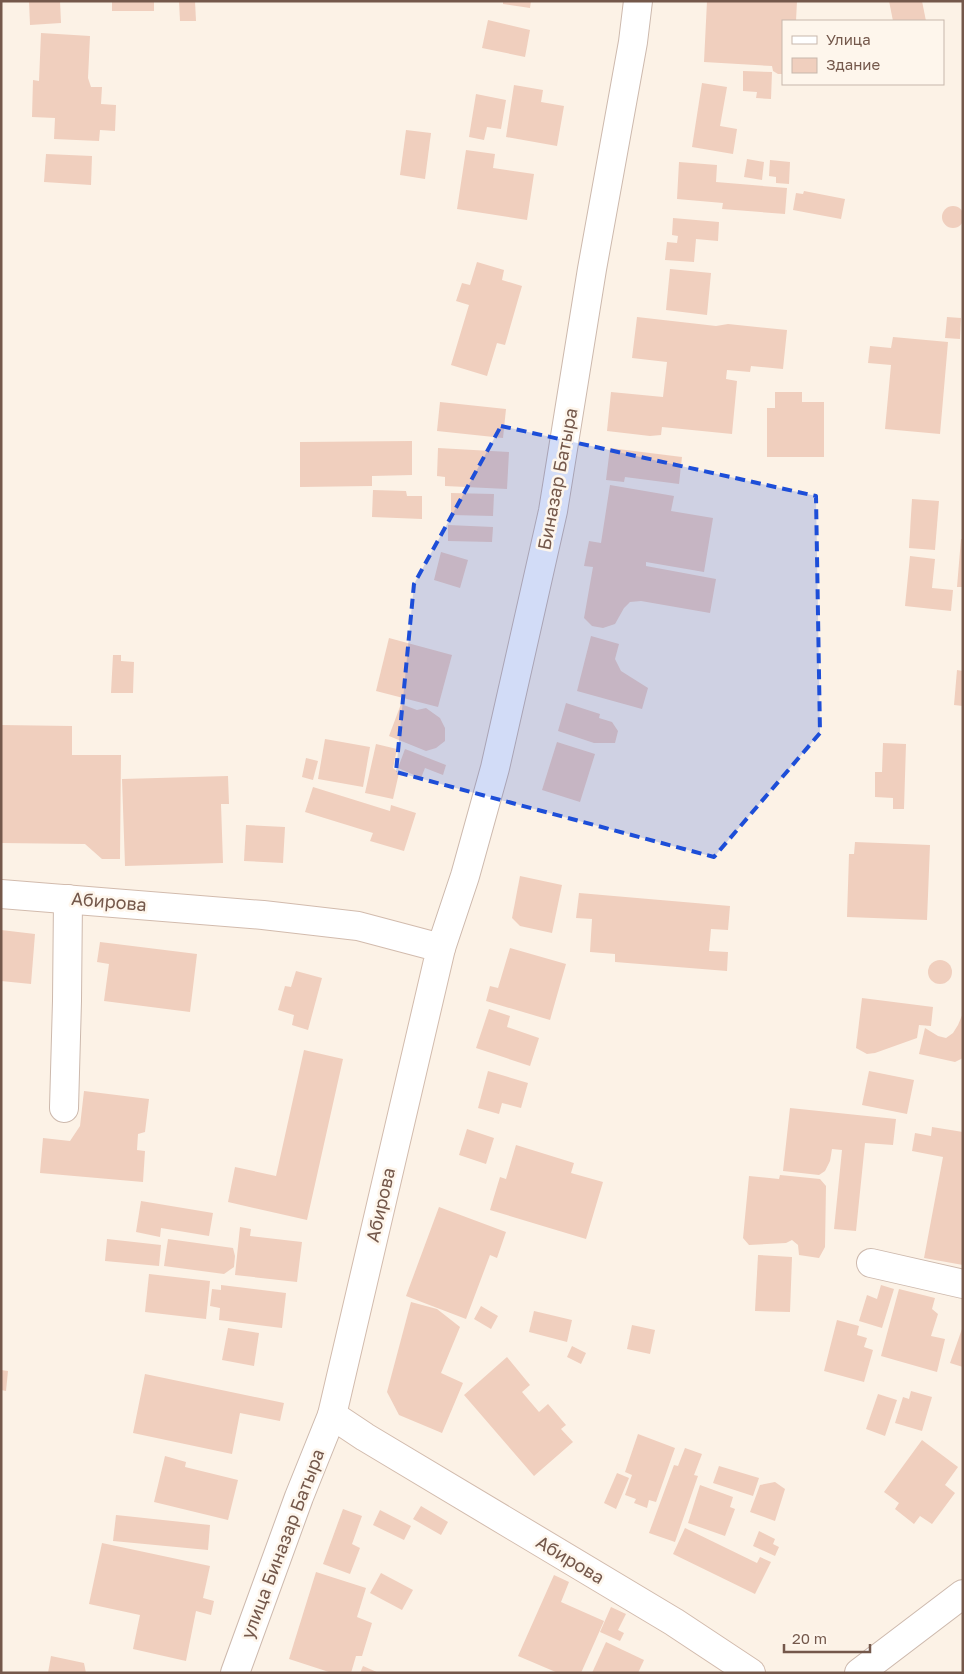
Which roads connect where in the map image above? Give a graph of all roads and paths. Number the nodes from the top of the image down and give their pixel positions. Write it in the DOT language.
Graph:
graph roads {
  1 [pos="638,1"];
  2 [pos="1,894"];
  3 [pos="68,899"];
  4 [pos="441,948"];
  5 [pos="64,1108"];
  6 [pos="870,1263"];
  7 [pos="963,1284"];
  8 [pos="332,1416"];
  9 [pos="963,1594"];
  10 [pos="235,1673"];
  11 [pos="751,1673"];
  12 [pos="859,1673"];
  1 -- 4 [label="street, Биназар Батыра"];
  2 -- 3 [label="street, Абирова"];
  3 -- 4 [label="street, Абирова"];
  3 -- 5 [label="street"];
  4 -- 8 [label="street, Абирова"];
  6 -- 7 [label="street"];
  8 -- 10 [label="street, улица Биназар Батыра"];
  8 -- 11 [label="street, Абирова"];
  9 -- 12 [label="street"];
}
